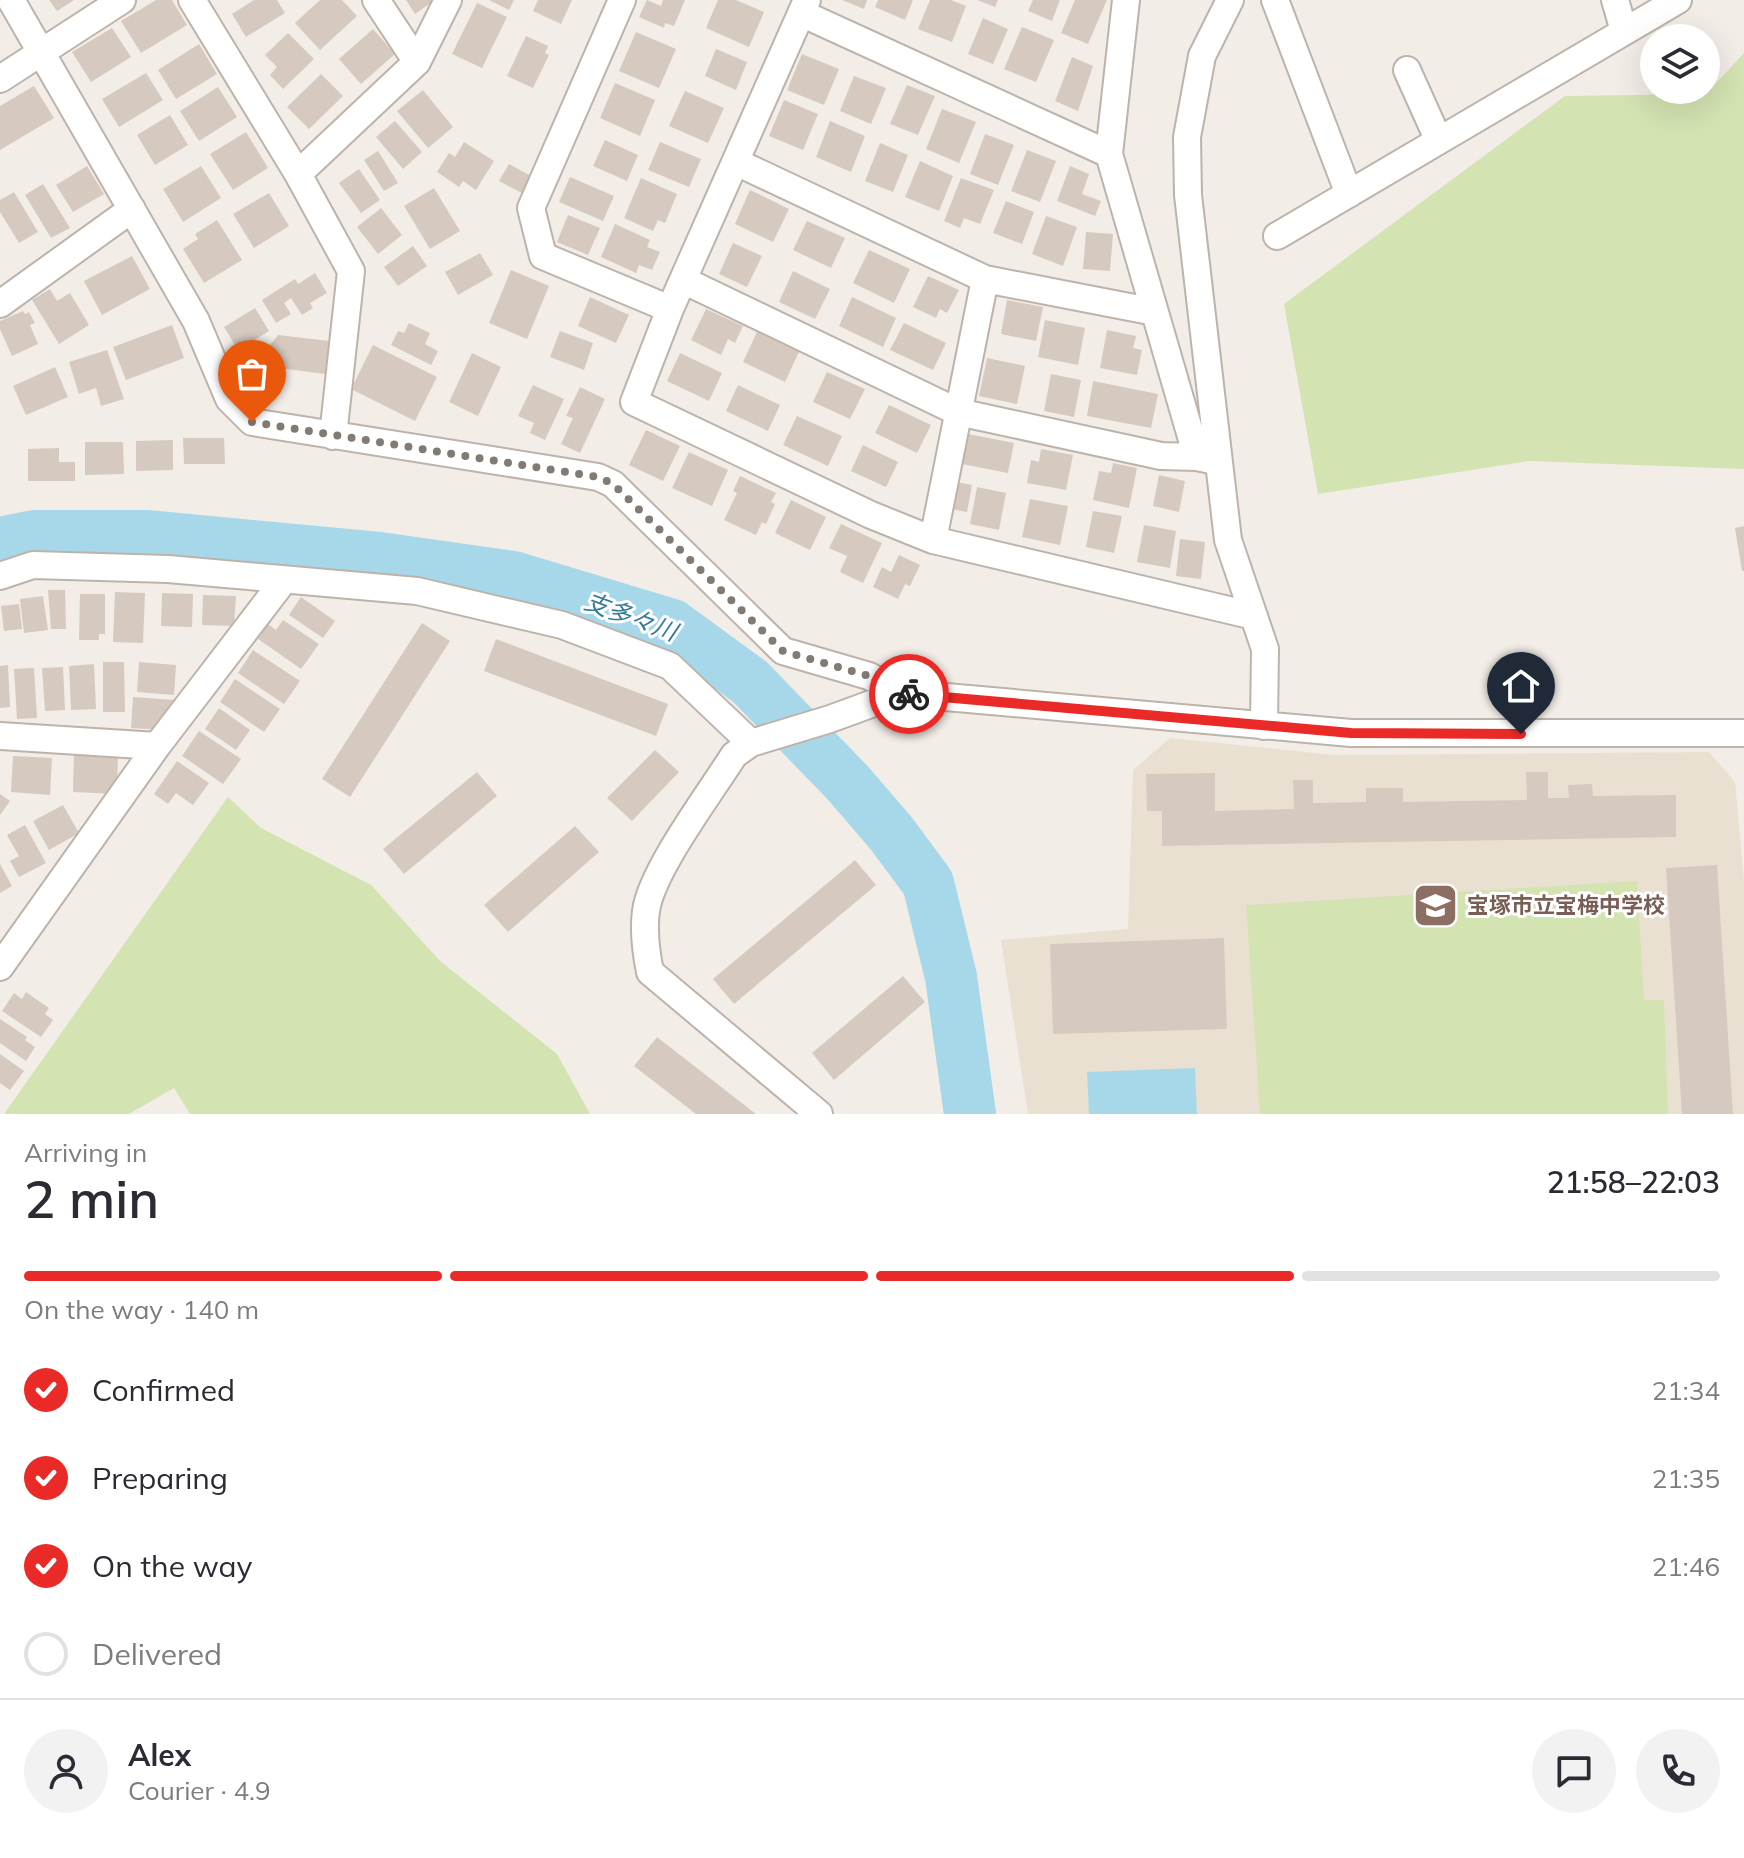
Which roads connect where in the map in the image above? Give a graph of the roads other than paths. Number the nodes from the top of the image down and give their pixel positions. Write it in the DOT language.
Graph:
graph roads {
  1 [pos="11,0"];
  2 [pos="122,0"];
  3 [pos="192,0"];
  4 [pos="376,0"];
  5 [pos="448,0"];
  6 [pos="622,0"];
  7 [pos="1126,0"];
  8 [pos="1230,0"];
  9 [pos="1275,0"];
  10 [pos="1615,0"];
  11 [pos="1678,0"];
  12 [pos="804,7"];
  13 [pos="1624,31"];
  14 [pos="41,51"];
  15 [pos="417,62"];
  16 [pos="1407,70"];
  17 [pos="0,79"];
  18 [pos="1438,139"];
  19 [pos="1109,154"];
  20 [pos="736,162"];
  21 [pos="298,174"];
  22 [pos="1349,194"];
  23 [pos="132,209"];
  24 [pos="1277,236"];
  25 [pos="985,279"];
  26 [pos="683,280"];
  27 [pos="0,304"];
  28 [pos="670,309"];
  29 [pos="1155,312"];
  30 [pos="958,412"];
  31 [pos="333,436"];
  32 [pos="1208,459"];
  33 [pos="933,540"];
  34 [pos="0,576"];
  35 [pos="284,580"];
  36 [pos="1254,616"];
  37 [pos="901,693"];
  38 [pos="1264,726"];
  39 [pos="1744,733"];
  40 [pos="0,736"];
  41 [pos="761,740"];
  42 [pos="157,746"];
  43 [pos="0,967"];
  44 [pos="819,1114"];
  1 -- 14 [label="street"];
  2 -- 14 [label="street"];
  3 -- 21 [label="street"];
  4 -- 15 [label="street"];
  5 -- 15 [label="street"];
  6 -- 28 [label="street"];
  7 -- 19 [label="street"];
  8 -- 32 [label="street"];
  9 -- 22 [label="street"];
  10 -- 13 [label="street"];
  11 -- 13 [label="street"];
  12 -- 19 [label="street"];
  12 -- 20 [label="street"];
  13 -- 18 [label="street"];
  14 -- 17 [label="street"];
  14 -- 23 [label="street"];
  15 -- 21 [label="street"];
  16 -- 18 [label="street"];
  18 -- 22 [label="street"];
  19 -- 29 [label="street"];
  20 -- 25 [label="street"];
  20 -- 26 [label="street"];
  21 -- 31 [label="street"];
  22 -- 24 [label="street"];
  23 -- 27 [label="street"];
  23 -- 31 [label="street"];
  25 -- 29 [label="street"];
  25 -- 30 [label="street"];
  26 -- 28 [label="street"];
  26 -- 30 [label="street"];
  28 -- 33 [label="street"];
  29 -- 32 [label="street"];
  30 -- 32 [label="street"];
  30 -- 33 [label="street"];
  31 -- 37 [label="street"];
  32 -- 36 [label="street"];
  33 -- 36 [label="street"];
  34 -- 35 [label="street"];
  35 -- 41 [label="street"];
  35 -- 42 [label="street"];
  36 -- 38 [label="street"];
  37 -- 38 [label="street"];
  37 -- 41 [label="street"];
  38 -- 39 [label="street"];
  40 -- 42 [label="street"];
  41 -- 44 [label="street"];
  42 -- 43 [label="street"];
}
